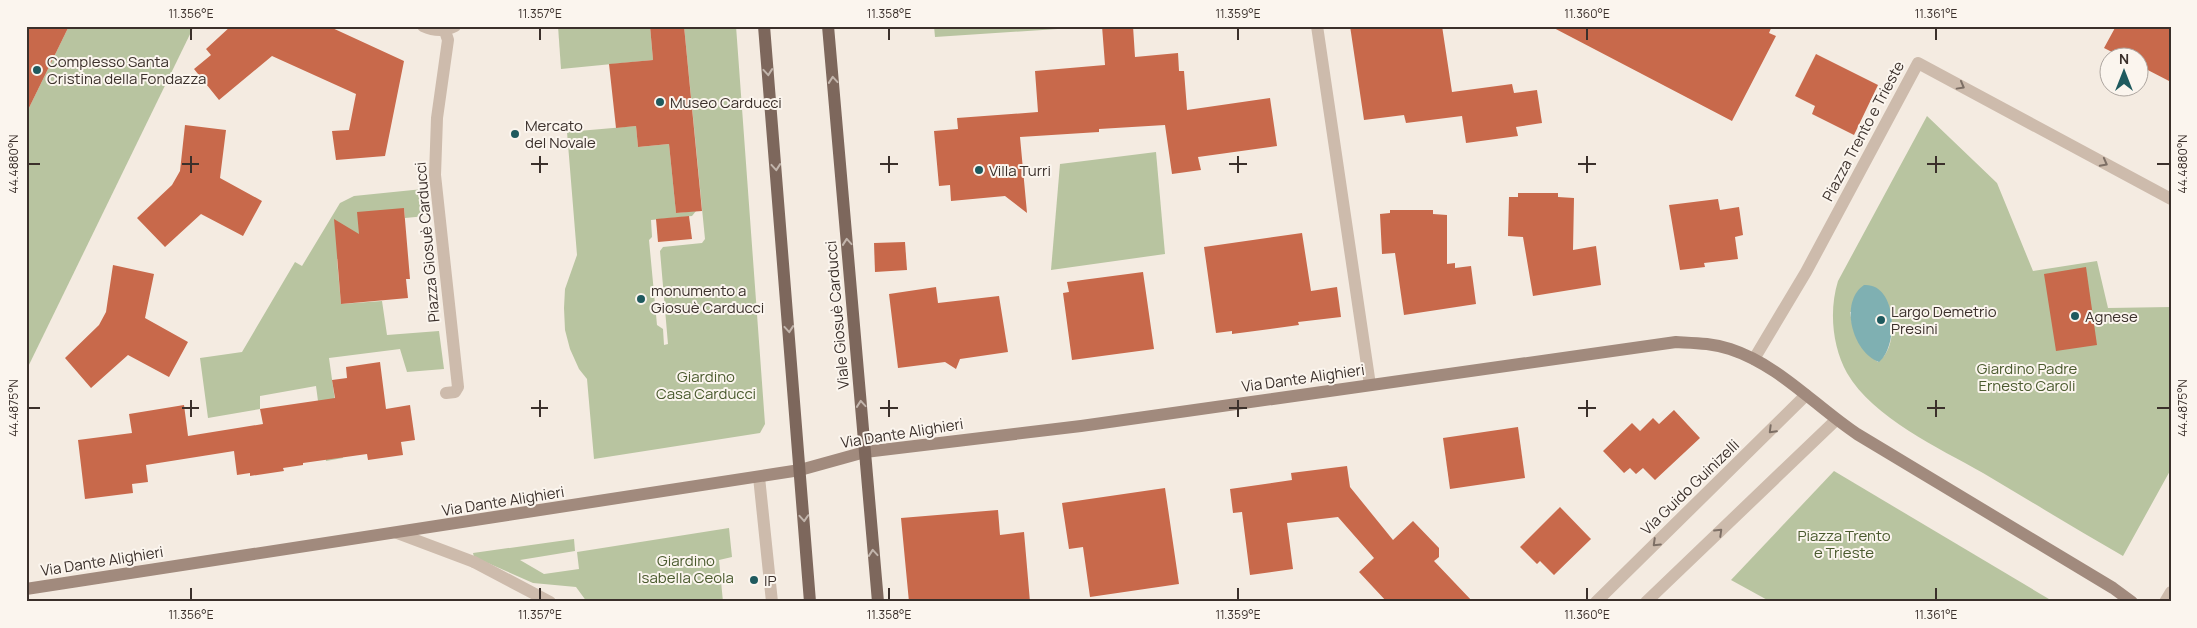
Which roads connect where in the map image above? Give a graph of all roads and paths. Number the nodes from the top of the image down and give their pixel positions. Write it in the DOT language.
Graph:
graph roads {
  1 [pos="423,26"];
  2 [pos="764,26"];
  3 [pos="828,26"];
  4 [pos="1317,26"];
  5 [pos="450,29"];
  6 [pos="2171,199"];
  7 [pos="1754,359"];
  8 [pos="1370,385"];
  9 [pos="446,393"];
  10 [pos="1806,395"];
  11 [pos="1836,420"];
  12 [pos="865,452"];
  13 [pos="800,470"];
  14 [pos="759,477"];
  15 [pos="396,533"];
  16 [pos="26,589"];
  17 [pos="2171,592"];
  18 [pos="550,602"];
  19 [pos="772,602"];
  20 [pos="810,602"];
  21 [pos="878,602"];
  22 [pos="1596,602"];
  23 [pos="1646,602"];
  24 [pos="2132,602"];
  25 [pos="2166,602"];
  1 -- 5 [label="street"];
  2 -- 13 [label="main road, one-way"];
  12 -- 3 [label="main road, Viale Giosuè Carducci, one-way"];
  4 -- 8 [label="street"];
  5 -- 9 [label="street, Piazza Giosuè Carducci"];
  7 -- 6 [label="street, Piazza Trento e Trieste, one-way"];
  7 -- 8 [label="street, Via Dante Alighieri"];
  7 -- 10 [label="street"];
  8 -- 12 [label="street, Via Dante Alighieri"];
  10 -- 11 [label="street"];
  10 -- 22 [label="street, Via Guido Guinizelli, one-way"];
  23 -- 11 [label="street, one-way"];
  11 -- 24 [label="street"];
  12 -- 13 [label="street, Via Dante Alighieri"];
  21 -- 12 [label="main road, Viale Giosuè Carducci, one-way"];
  13 -- 14 [label="street, Via Dante Alighieri"];
  13 -- 20 [label="main road, one-way"];
  14 -- 15 [label="street, Via Dante Alighieri"];
  14 -- 19 [label="street"];
  15 -- 16 [label="street, Via Dante Alighieri"];
  15 -- 18 [label="street"];
  17 -- 25 [label="street"];
}
